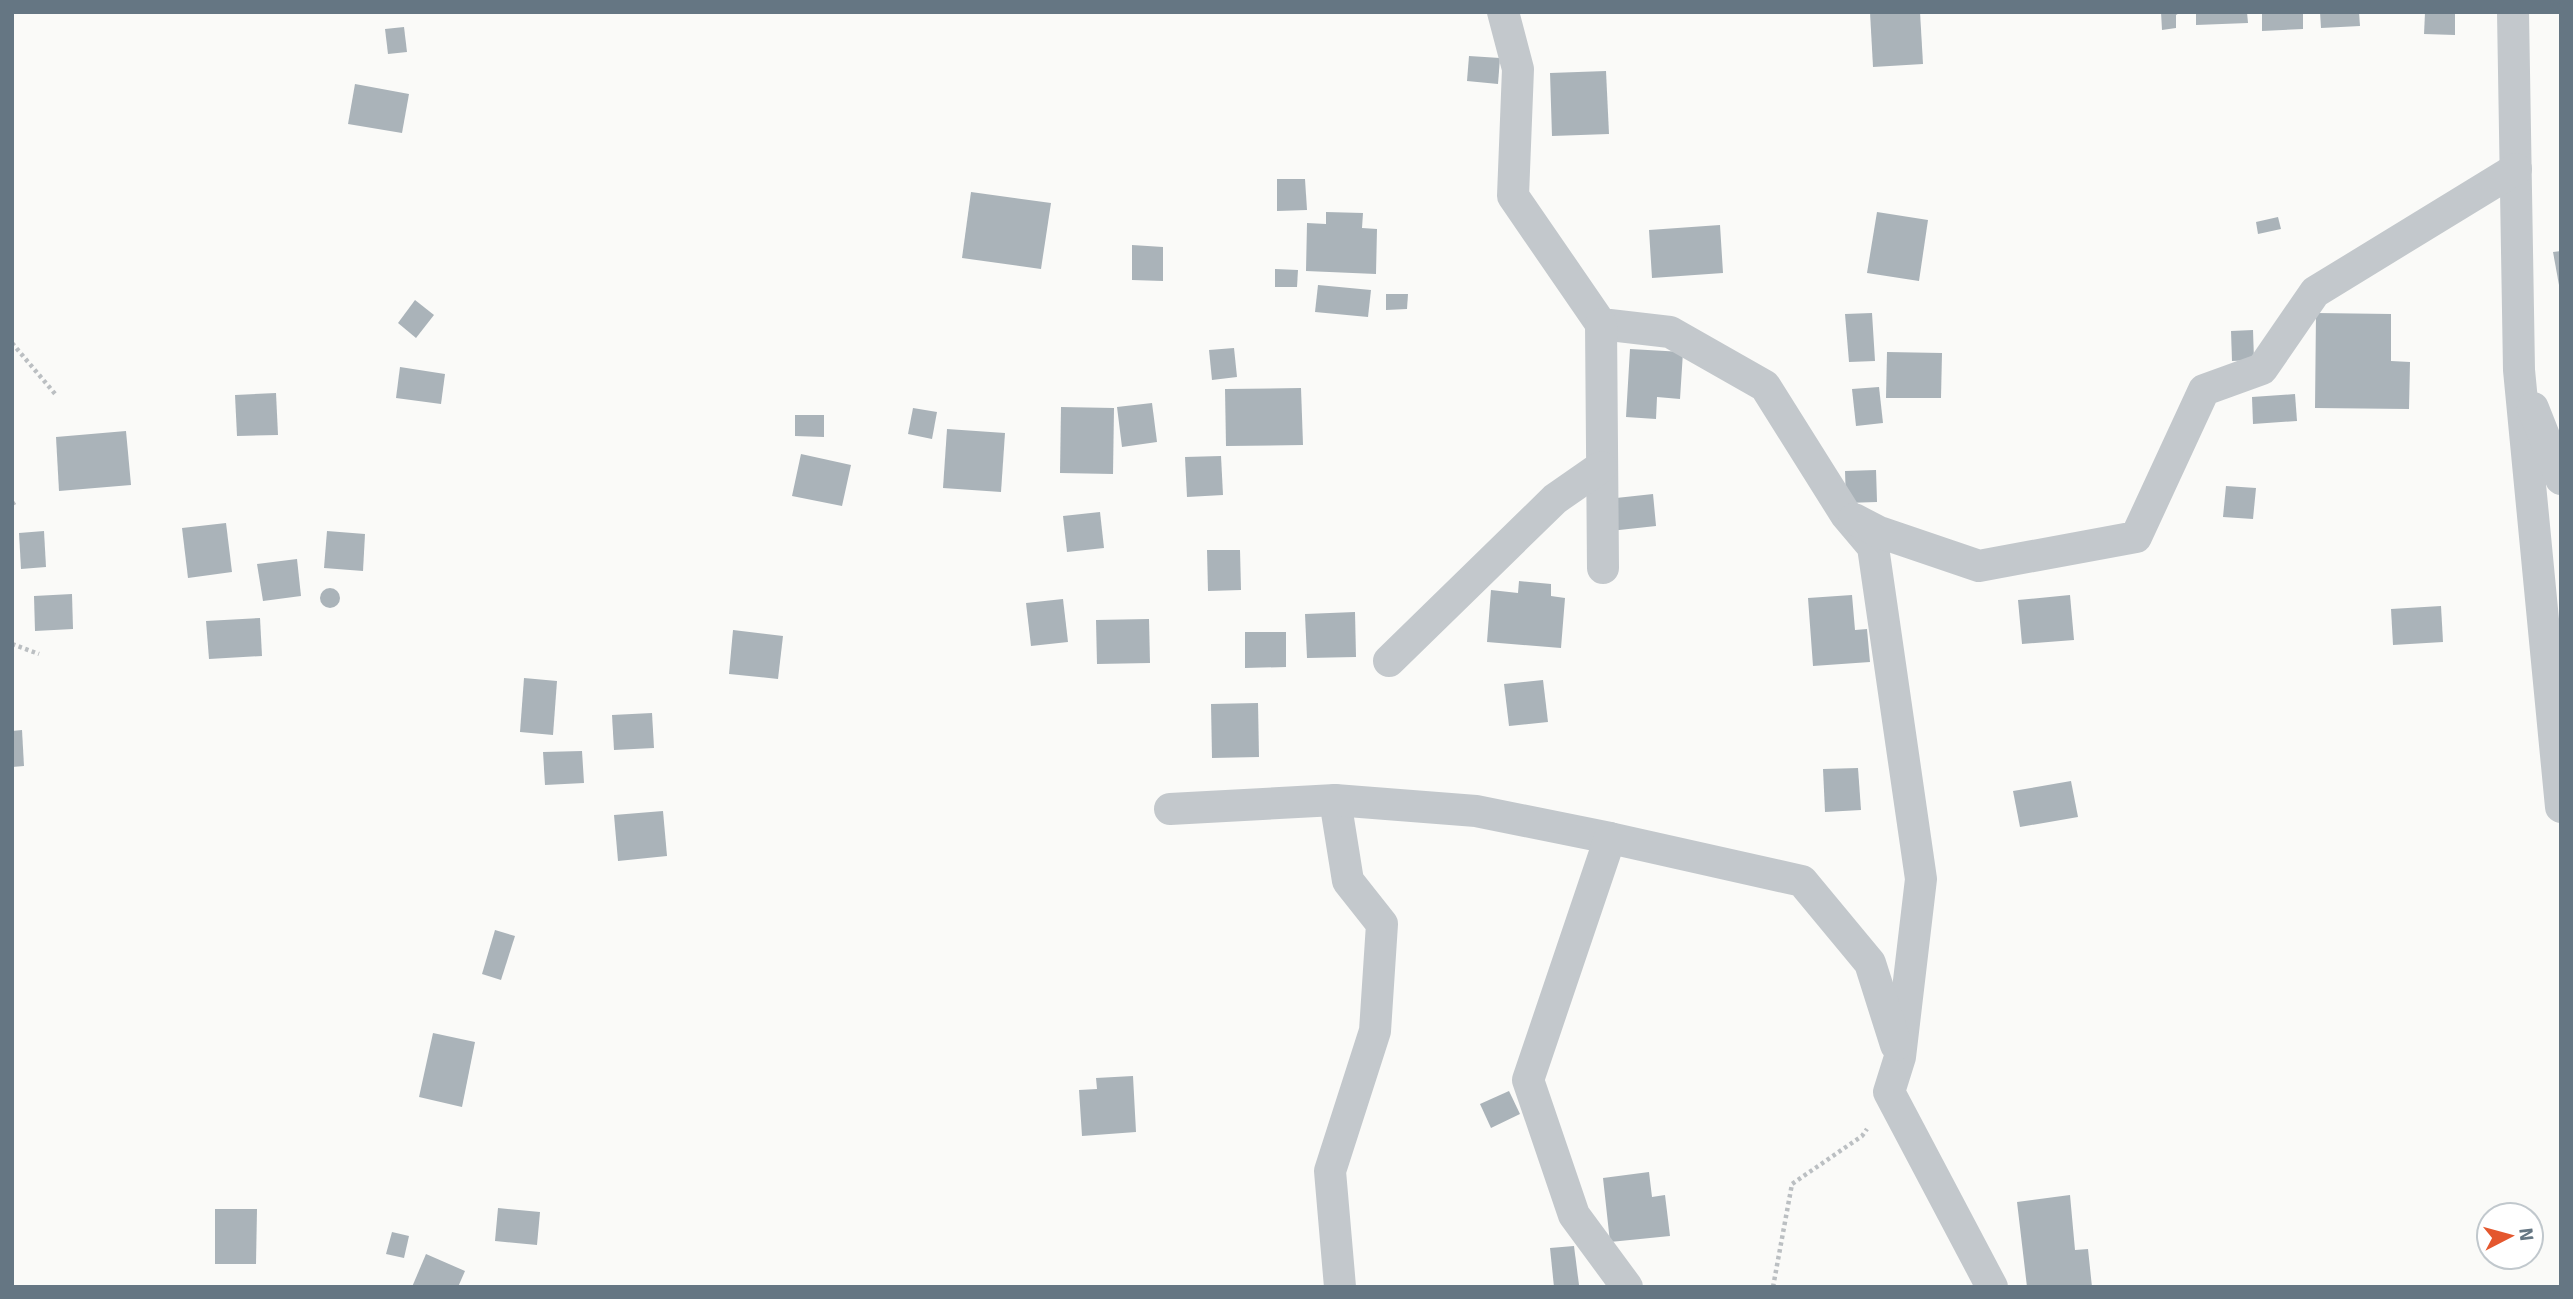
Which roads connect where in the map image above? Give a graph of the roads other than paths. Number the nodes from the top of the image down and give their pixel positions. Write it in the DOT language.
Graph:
graph roads {
  1 [pos="1503,12"];
  2 [pos="2513,12"];
  3 [pos="2516,169"];
  4 [pos="1601,324"];
  5 [pos="2519,370"];
  6 [pos="1601,467"];
  7 [pos="2561,479"];
  8 [pos="1846,515"];
  9 [pos="1603,568"];
  10 [pos="1389,661"];
  11 [pos="1335,800"];
  12 [pos="2561,807"];
  13 [pos="1170,808"];
  14 [pos="1610,838"];
  15 [pos="1900,1057"];
  16 [pos="1340,1287"];
  17 [pos="1627,1287"];
  18 [pos="1992,1287"];
  1 -- 4 [label="street"];
  2 -- 3 [label="street"];
  3 -- 5 [label="street"];
  3 -- 8 [label="street"];
  4 -- 6 [label="street"];
  4 -- 8 [label="street"];
  5 -- 7 [label="street"];
  5 -- 12 [label="street"];
  6 -- 9 [label="street"];
  6 -- 10 [label="street"];
  8 -- 15 [label="street"];
  11 -- 13 [label="street"];
  11 -- 14 [label="street"];
  11 -- 16 [label="street"];
  14 -- 15 [label="street"];
  14 -- 17 [label="street"];
  15 -- 18 [label="street"];
}
